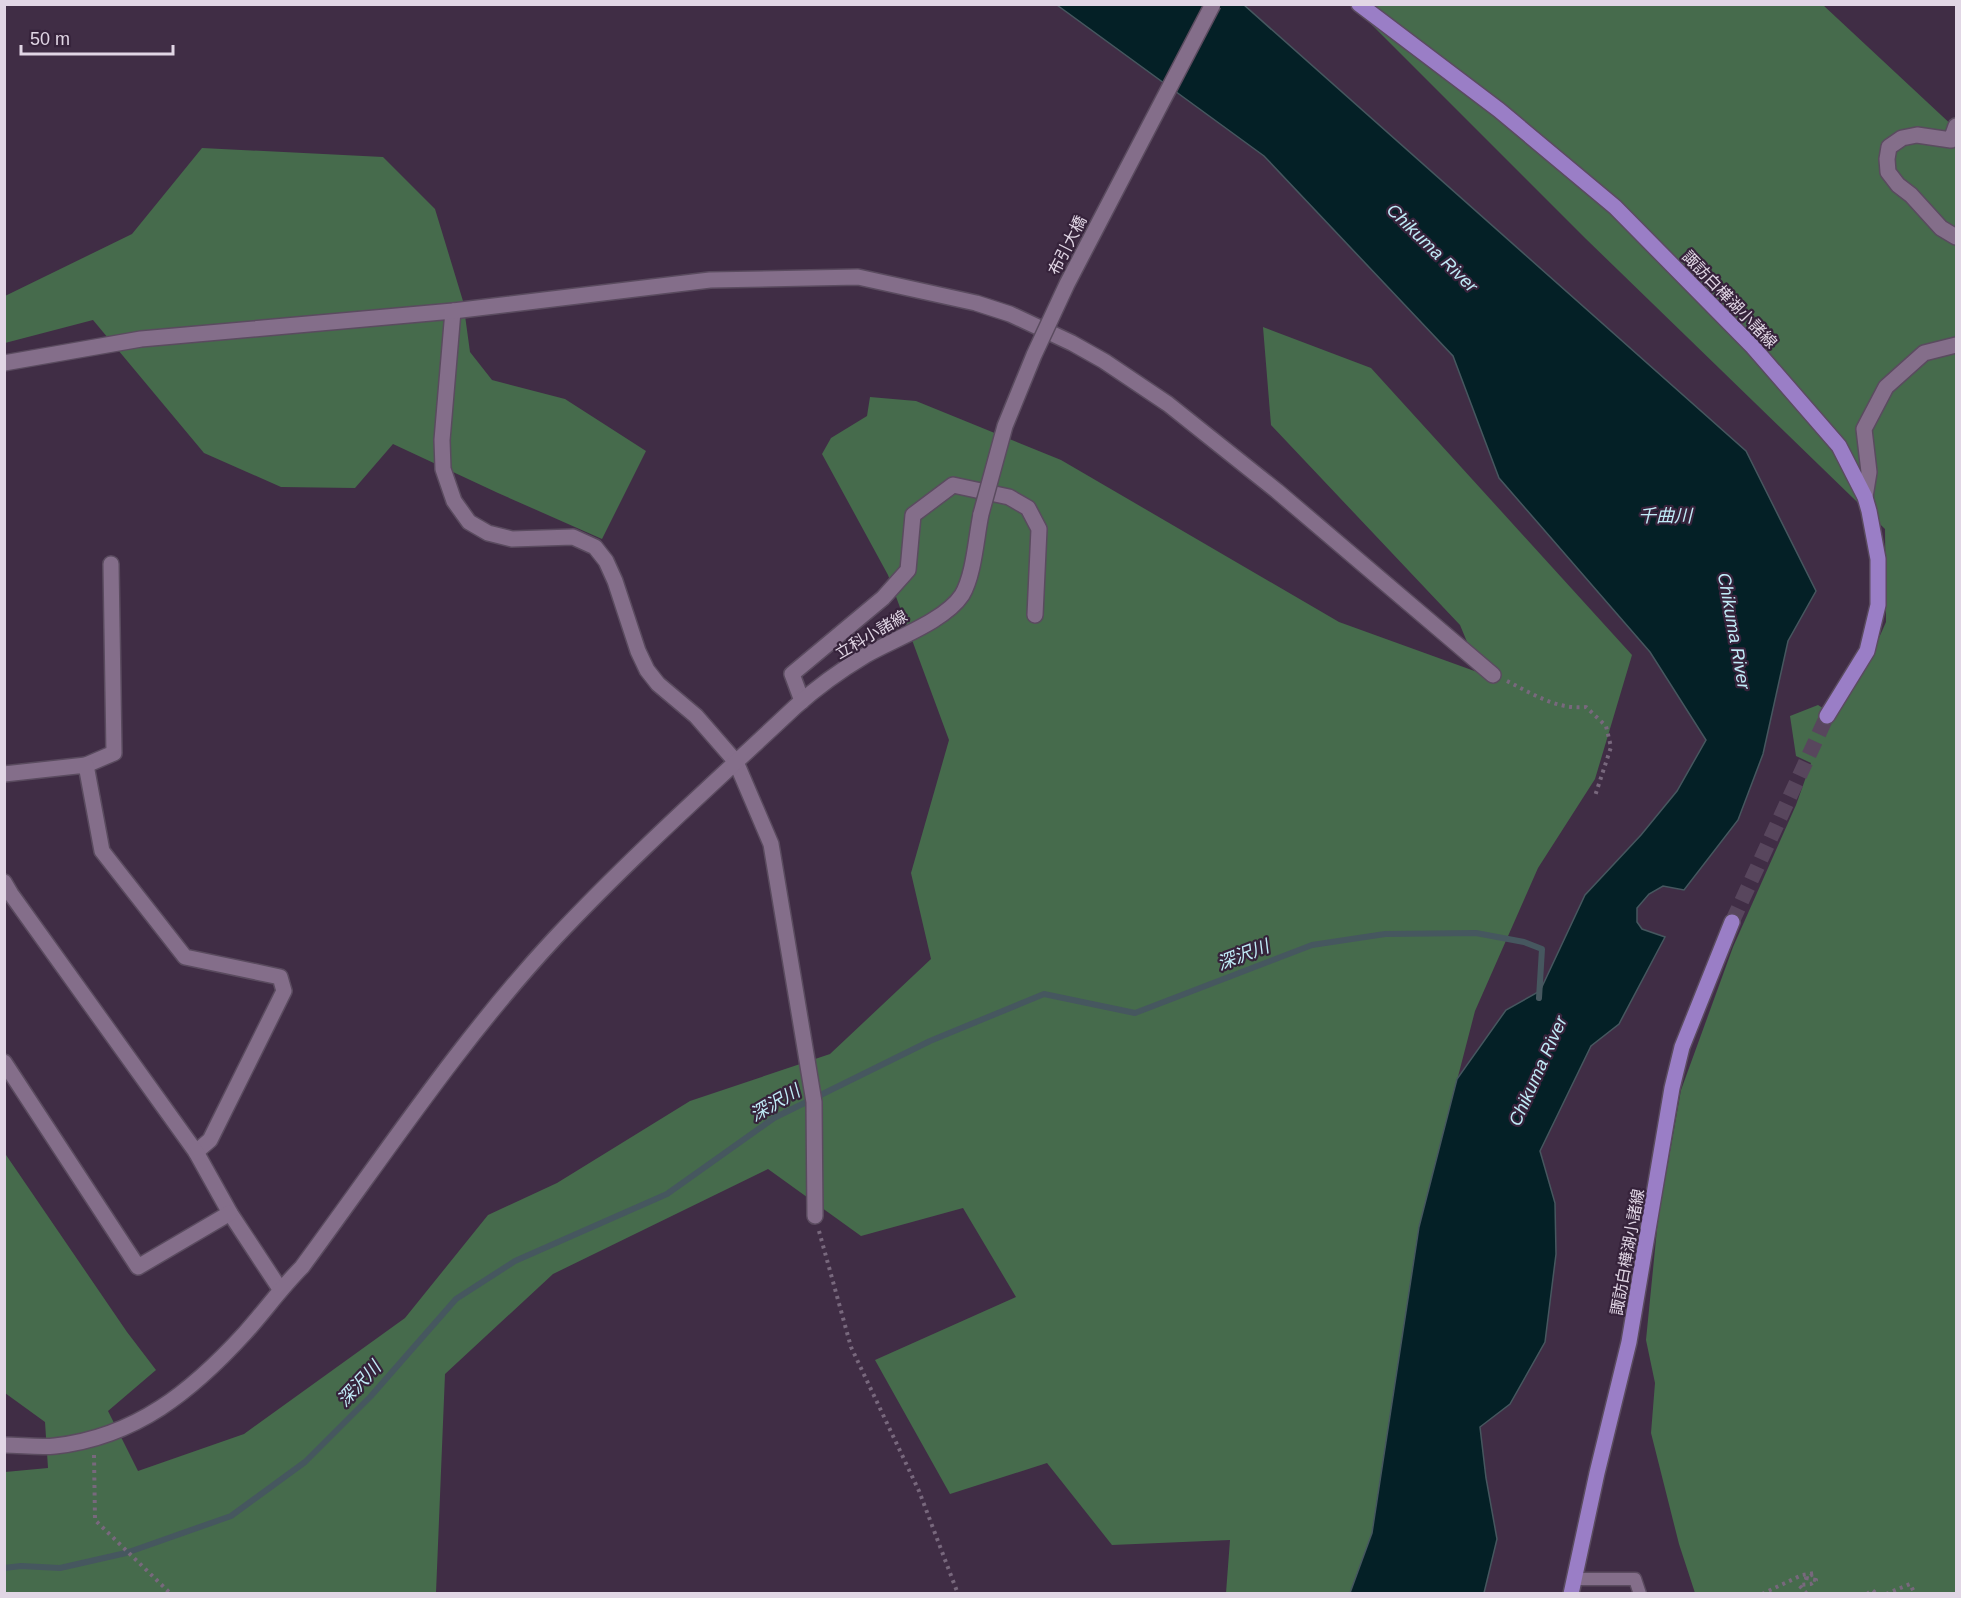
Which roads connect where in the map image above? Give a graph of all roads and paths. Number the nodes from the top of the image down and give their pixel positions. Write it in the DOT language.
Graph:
graph roads {
  1 [pos="1213,4"];
  2 [pos="1359,4"];
  3 [pos="1956,126"];
  4 [pos="1956,237"];
  5 [pos="453,311"];
  6 [pos="1956,345"];
  7 [pos="4,363"];
  8 [pos="1865,497"];
  9 [pos="981,514"];
  10 [pos="111,564"];
  11 [pos="1035,615"];
  12 [pos="1493,675"];
  13 [pos="802,701"];
  14 [pos="1827,716"];
  15 [pos="736,762"];
  16 [pos="86,765"];
  17 [pos="4,774"];
  18 [pos="1596,796"];
  19 [pos="7,891"];
  20 [pos="1732,922"];
  21 [pos="4,1062"];
  22 [pos="196,1152"];
  23 [pos="230,1213"];
  24 [pos="815,1216"];
  25 [pos="280,1290"];
  26 [pos="93,1438"];
  27 [pos="4,1445"];
  28 [pos="1573,1586"];
  29 [pos="171,1593"];
  30 [pos="958,1593"];
  31 [pos="1640,1593"];
  32 [pos="1762,1593"];
  33 [pos="1807,1593"];
  34 [pos="1867,1593"];
  35 [pos="1877,1593"];
  36 [pos="1886,1593"];
  37 [pos="1915,1593"];
  1 -- 9 [label="street, 布引大橋, bridge"];
  2 -- 8 [label="main road, 諏訪白樺湖小諸線"];
  3 -- 4 [label="street"];
  5 -- 7 [label="street"];
  5 -- 12 [label="street"];
  5 -- 15 [label="street"];
  6 -- 8 [label="street"];
  8 -- 14 [label="main road, 諏訪白樺湖小諸線"];
  9 -- 13 [label="street, 立科小諸線"];
  10 -- 16 [label="street"];
  11 -- 13 [label="street"];
  12 -- 18 [label="path"];
  13 -- 15 [label="street, 立科小諸線"];
  15 -- 24 [label="street"];
  15 -- 25 [label="street, 立科小諸線"];
  16 -- 17 [label="street"];
  16 -- 22 [label="street"];
  19 -- 22 [label="street"];
  20 -- 28 [label="main road, 諏訪白樺湖小諸線"];
  21 -- 23 [label="street"];
  22 -- 23 [label="street"];
  23 -- 25 [label="street"];
  24 -- 30 [label="path"];
  25 -- 26 [label="street, 立科小諸線"];
  26 -- 27 [label="street, 立科小諸線"];
  26 -- 29 [label="path"];
  28 -- 31 [label="lane"];
  32 -- 33 [label="path"];
  34 -- 35 [label="path"];
  36 -- 37 [label="path"];
}
